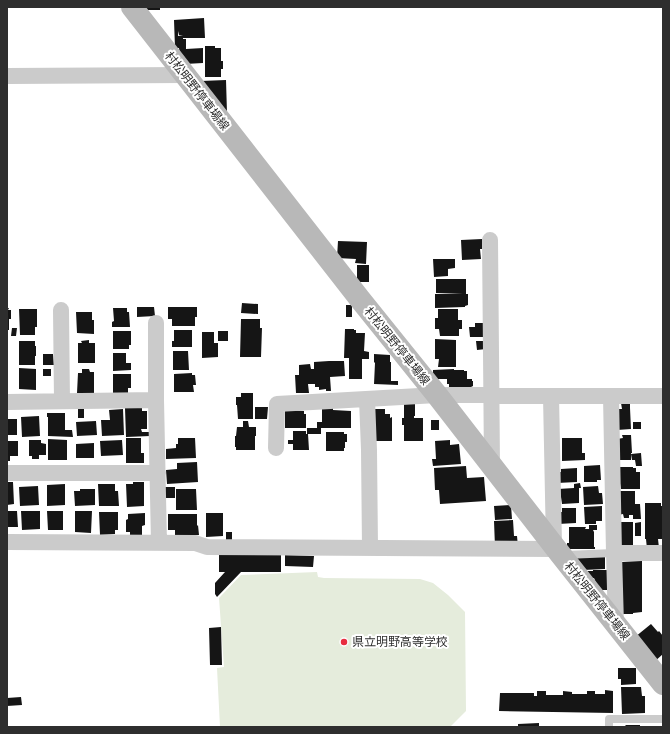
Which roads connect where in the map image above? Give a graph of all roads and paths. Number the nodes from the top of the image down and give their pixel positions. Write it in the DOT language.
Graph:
graph roads {
  1 [pos="132,7"];
  2 [pos="185,75"];
  3 [pos="7,76"];
  4 [pos="490,240"];
  5 [pos="61,310"];
  6 [pos="156,323"];
  7 [pos="437,395"];
  8 [pos="492,395"];
  9 [pos="551,396"];
  10 [pos="611,396"];
  11 [pos="663,396"];
  12 [pos="367,399"];
  13 [pos="156,400"];
  14 [pos="62,401"];
  15 [pos="7,402"];
  16 [pos="276,448"];
  17 [pos="492,466"];
  18 [pos="7,473"];
  19 [pos="158,473"];
  20 [pos="7,542"];
  21 [pos="159,543"];
  22 [pos="370,548"];
  23 [pos="557,550"];
  24 [pos="614,553"];
  25 [pos="663,553"];
  26 [pos="616,625"];
  27 [pos="663,684"];
  28 [pos="663,719"];
  29 [pos="610,727"];
  1 -- 2 [label="main road, 村松明野停車場線"];
  2 -- 3 [label="street"];
  2 -- 7 [label="main road, 村松明野停車場線"];
  4 -- 8 [label="street"];
  5 -- 14 [label="street"];
  6 -- 13 [label="street"];
  7 -- 8 [label="street"];
  7 -- 12 [label="street"];
  7 -- 17 [label="main road, 村松明野停車場線"];
  8 -- 9 [label="street"];
  8 -- 17 [label="street"];
  9 -- 10 [label="street"];
  9 -- 23 [label="street"];
  10 -- 11 [label="street"];
  10 -- 24 [label="street"];
  12 -- 16 [label="street"];
  12 -- 22 [label="street"];
  13 -- 14 [label="street"];
  13 -- 19 [label="street"];
  14 -- 15 [label="street"];
  17 -- 23 [label="main road, 村松明野停車場線"];
  18 -- 19 [label="street"];
  19 -- 21 [label="street"];
  20 -- 21 [label="street"];
  21 -- 22 [label="street"];
  22 -- 23 [label="street"];
  23 -- 24 [label="lane"];
  23 -- 26 [label="main road, 村松明野停車場線"];
  24 -- 25 [label="street"];
  24 -- 26 [label="street"];
  26 -- 27 [label="main road, 村松明野停車場線"];
  28 -- 29 [label="lane"];
}
